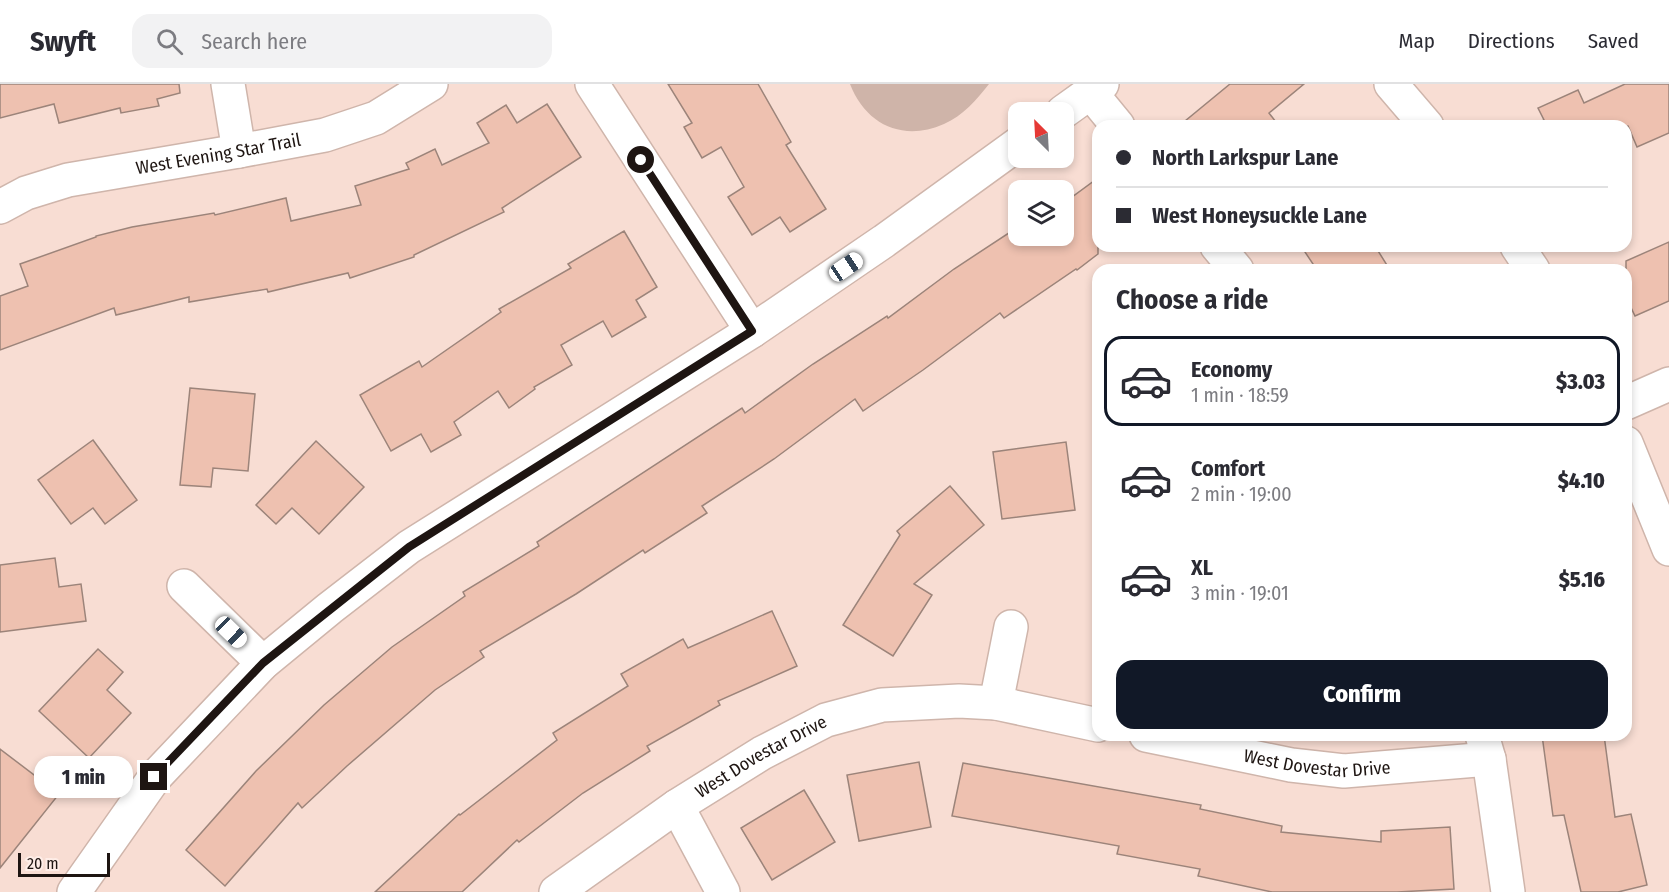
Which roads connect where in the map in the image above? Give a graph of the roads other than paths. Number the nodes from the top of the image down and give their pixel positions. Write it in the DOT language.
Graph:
graph roads {
  1 [pos="228,84"];
  2 [pos="431,84"];
  3 [pos="592,84"];
  4 [pos="1391,84"];
  5 [pos="1096,88"];
  6 [pos="1074,104"];
  7 [pos="1115,120"];
  8 [pos="1422,120"];
  9 [pos="1008,151"];
  10 [pos="239,152"];
  11 [pos="0,207"];
  12 [pos="1222,252"];
  13 [pos="1232,264"];
  14 [pos="752,331"];
  15 [pos="1669,384"];
  16 [pos="1632,400"];
  17 [pos="1632,458"];
  18 [pos="1669,549"];
  19 [pos="184,586"];
  20 [pos="1011,627"];
  21 [pos="263,663"];
  22 [pos="996,703"];
  23 [pos="1092,724"];
  24 [pos="1175,741"];
  25 [pos="1486,747"];
  26 [pos="677,806"];
  27 [pos="74,892"];
  28 [pos="556,892"];
  29 [pos="723,892"];
  30 [pos="1508,892"];
  1 -- 10 [label="street"];
  2 -- 10 [label="street, West Evening Star Trail"];
  3 -- 14 [label="street"];
  4 -- 8 [label="street"];
  5 -- 6 [label="street"];
  5 -- 7 [label="street"];
  9 -- 14 [label="street"];
  10 -- 11 [label="street, West Evening Star Trail"];
  12 -- 13 [label="street"];
  14 -- 21 [label="street"];
  15 -- 16 [label="street"];
  17 -- 18 [label="street"];
  19 -- 21 [label="street"];
  20 -- 22 [label="street"];
  21 -- 27 [label="street"];
  22 -- 23 [label="street, West Dovestar Drive"];
  22 -- 26 [label="street, West Dovestar Drive"];
  24 -- 25 [label="street, West Dovestar Drive"];
  25 -- 30 [label="street"];
  26 -- 28 [label="street, West Dovestar Drive"];
  26 -- 29 [label="street"];
}
